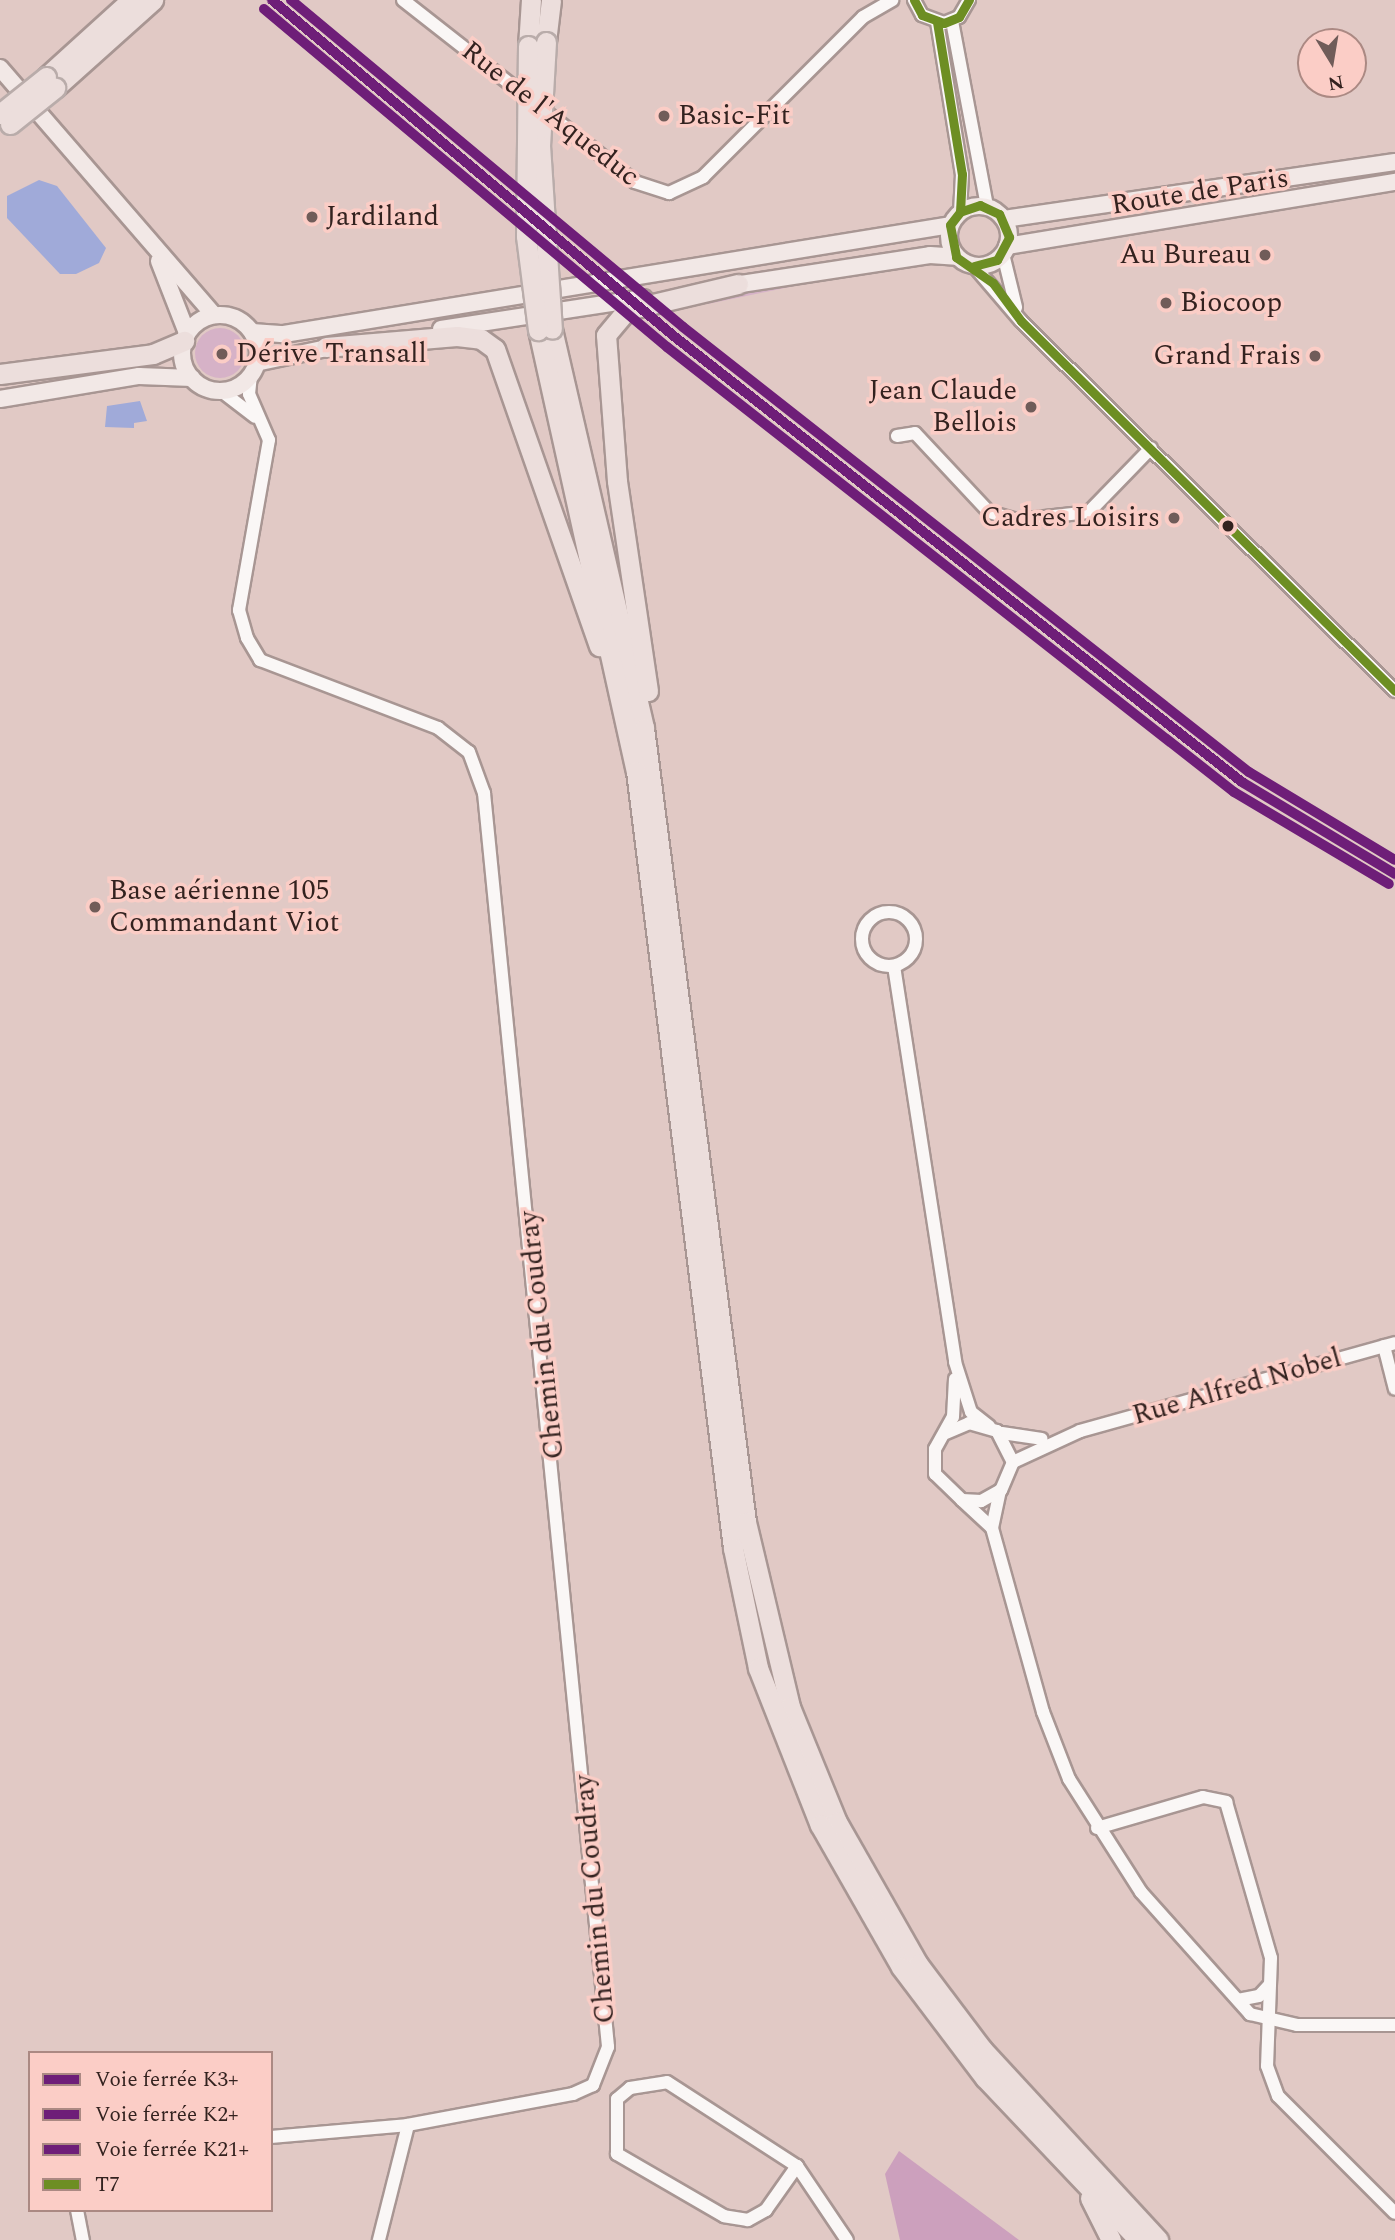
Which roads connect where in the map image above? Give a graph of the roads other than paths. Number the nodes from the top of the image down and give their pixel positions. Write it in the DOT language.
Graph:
graph roads {
  1 [pos="153,0"];
  2 [pos="404,0"];
  3 [pos="531,0"];
  4 [pos="551,0"];
  5 [pos="969,0"];
  6 [pos="130,1"];
  7 [pos="889,1"];
  8 [pos="915,4"];
  9 [pos="952,21"];
  10 [pos="937,22"];
  11 [pos="537,44"];
  12 [pos="0,68"];
  13 [pos="47,78"];
  14 [pos="0,81"];
  15 [pos="3,123"];
  16 [pos="1395,162"];
  17 [pos="1395,182"];
  18 [pos="987,206"];
  19 [pos="955,219"];
  20 [pos="1004,219"];
  21 [pos="1005,250"];
  22 [pos="957,257"];
  23 [pos="974,266"];
  24 [pos="738,284"];
  25 [pos="214,315"];
  26 [pos="1021,321"];
  27 [pos="545,330"];
  28 [pos="252,332"];
  29 [pos="186,337"];
  30 [pos="326,347"];
  31 [pos="254,369"];
  32 [pos="0,374"];
  33 [pos="192,378"];
  34 [pos="220,390"];
  35 [pos="0,399"];
  36 [pos="261,421"];
  37 [pos="897,436"];
  38 [pos="1151,448"];
  39 [pos="1395,691"];
  40 [pos="644,728"];
  41 [pos="636,772"];
  42 [pos="894,966"];
  43 [pos="1389,1345"];
  44 [pos="955,1362"];
  45 [pos="1395,1389"];
  46 [pos="993,1428"];
  47 [pos="1080,1431"];
  48 [pos="946,1433"];
  49 [pos="1013,1462"];
  50 [pos="1001,1490"];
  51 [pos="962,1500"];
  52 [pos="992,1528"];
  53 [pos="1097,1828"];
  54 [pos="1270,1984"];
  55 [pos="1238,2000"];
  56 [pos="1266,2022"];
  57 [pos="1395,2025"];
  58 [pos="408,2125"];
  59 [pos="273,2137"];
  60 [pos="797,2166"];
  61 [pos="1080,2179"];
  62 [pos="77,2212"];
  63 [pos="1395,2213"];
  64 [pos="83,2240"];
  65 [pos="379,2240"];
  66 [pos="847,2240"];
  67 [pos="1111,2240"];
  68 [pos="1139,2240"];
  69 [pos="1158,2240"];
  1 -- 13 [label="highway"];
  2 -- 7 [label="street, Rue de l'Aqueduc"];
  3 -- 11 [label="highway"];
  4 -- 11 [label="highway"];
  5 -- 9 [label="street"];
  6 -- 13 [label="highway"];
  7 -- 8 [label="street, Rue de l'Aqueduc"];
  8 -- 10 [label="street"];
  9 -- 10 [label="street"];
  9 -- 18 [label="street"];
  10 -- 19 [label="street"];
  11 -- 27 [label="highway, bridge"];
  12 -- 25 [label="main road"];
  13 -- 15 [label="highway, bridge"];
  14 -- 29 [label="main road"];
  16 -- 20 [label="main road, Route de Paris"];
  17 -- 21 [label="main road, Route de Paris"];
  18 -- 19 [label="main road"];
  18 -- 20 [label="main road"];
  19 -- 22 [label="main road"];
  19 -- 28 [label="main road"];
  20 -- 21 [label="main road"];
  21 -- 23 [label="main road"];
  21 -- 26 [label="street"];
  22 -- 23 [label="main road"];
  22 -- 24 [label="main road"];
  23 -- 26 [label="street"];
  24 -- 30 [label="main road"];
  24 -- 40 [label="highway"];
  25 -- 28 [label="main road"];
  25 -- 29 [label="main road"];
  26 -- 38 [label="street"];
  27 -- 40 [label="highway"];
  27 -- 41 [label="highway"];
  28 -- 31 [label="main road"];
  29 -- 32 [label="highway"];
  29 -- 33 [label="main road"];
  30 -- 31 [label="main road"];
  30 -- 41 [label="highway"];
  31 -- 34 [label="main road"];
  31 -- 36 [label="street, Chemin du Coudray"];
  33 -- 34 [label="main road"];
  33 -- 35 [label="main road"];
  34 -- 36 [label="street"];
  36 -- 58 [label="street, Chemin du Coudray"];
  37 -- 38 [label="street"];
  38 -- 39 [label="street"];
  40 -- 69 [label="highway"];
  41 -- 61 [label="highway"];
  42 -- 42 [label="street"];
  42 -- 44 [label="street"];
  43 -- 45 [label="street"];
  43 -- 47 [label="street, Rue Alfred Nobel"];
  44 -- 46 [label="street"];
  44 -- 48 [label="street"];
  46 -- 47 [label="street, Rue Alfred Nobel"];
  46 -- 48 [label="street"];
  46 -- 49 [label="street"];
  47 -- 49 [label="street, Rue Alfred Nobel"];
  48 -- 51 [label="street"];
  49 -- 50 [label="street"];
  50 -- 51 [label="street"];
  50 -- 52 [label="street"];
  51 -- 52 [label="street"];
  52 -- 53 [label="street"];
  53 -- 54 [label="street"];
  53 -- 55 [label="street"];
  54 -- 55 [label="street"];
  54 -- 56 [label="street"];
  55 -- 56 [label="street"];
  56 -- 57 [label="street"];
  56 -- 63 [label="street"];
  58 -- 59 [label="street, Chemin du Coudray"];
  58 -- 65 [label="street"];
  60 -- 60 [label="street"];
  60 -- 66 [label="street"];
  61 -- 67 [label="highway"];
  61 -- 68 [label="highway"];
  62 -- 64 [label="street"];
}
